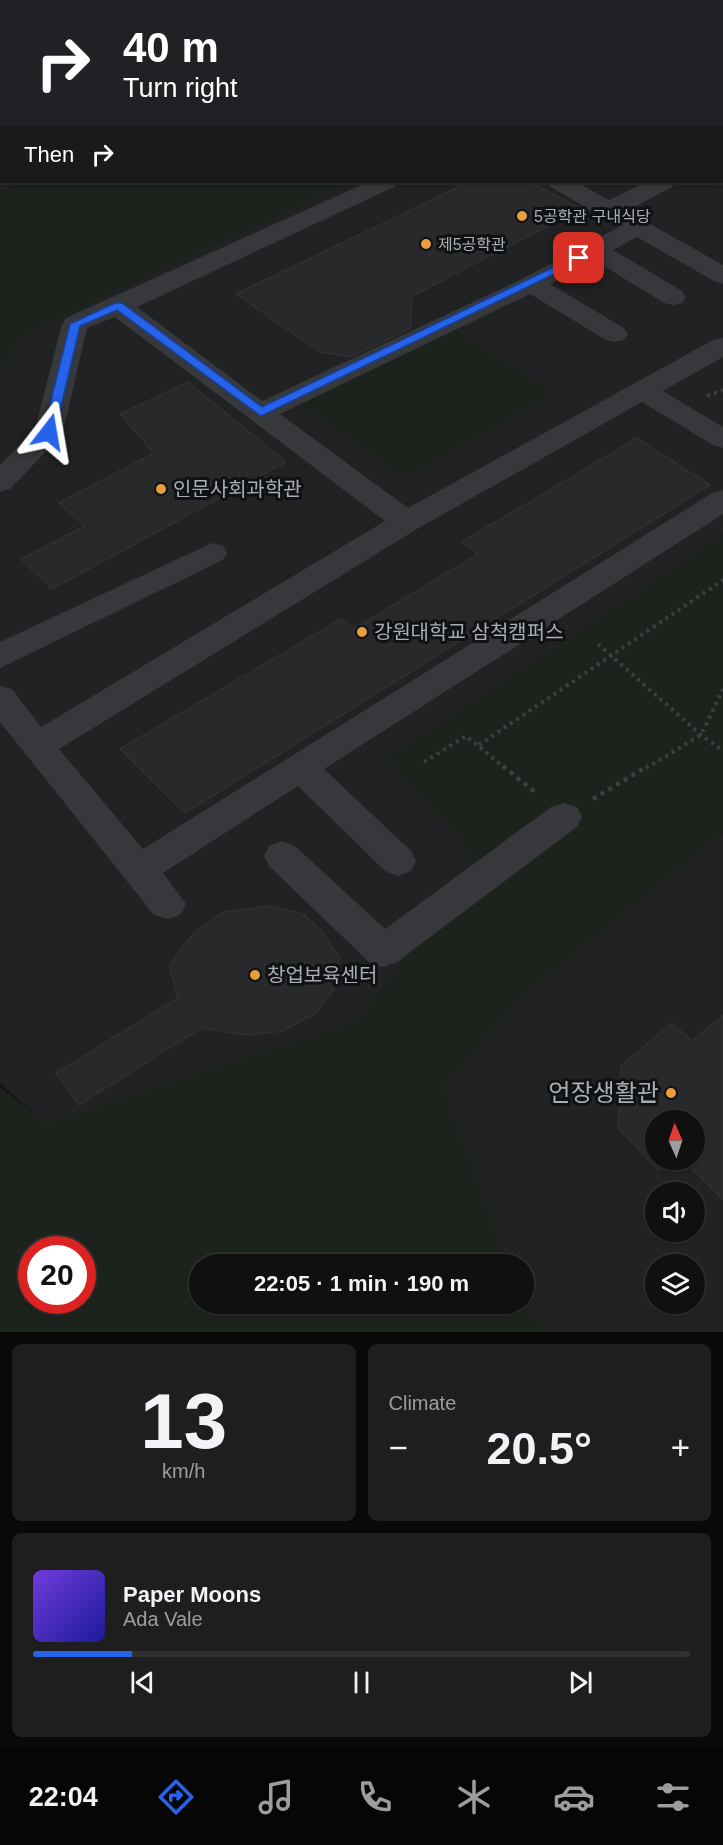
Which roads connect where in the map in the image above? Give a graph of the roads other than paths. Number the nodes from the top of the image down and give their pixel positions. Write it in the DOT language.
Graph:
graph roads {
  1 [pos="384,183"];
  2 [pos="561,183"];
  3 [pos="662,183"];
  4 [pos="609,210"];
  5 [pos="638,227"];
  6 [pos="595,249"];
  7 [pos="723,276"];
  8 [pos="531,284"];
  9 [pos="673,297"];
  10 [pos="118,306"];
  11 [pos="615,334"];
  12 [pos="723,346"];
  13 [pos="643,391"];
  14 [pos="261,412"];
  15 [pos="722,438"];
  16 [pos="0,482"];
  17 [pos="723,500"];
  18 [pos="406,522"];
  19 [pos="212,553"];
  20 [pos="0,656"];
  21 [pos="0,698"];
  22 [pos="37,746"];
  23 [pos="300,766"];
  24 [pos="564,817"];
  25 [pos="282,856"];
  26 [pos="398,861"];
  27 [pos="139,870"];
  28 [pos="167,904"];
  1 -- 10 [label="street"];
  2 -- 4 [label="street"];
  3 -- 4 [label="street"];
  4 -- 5 [label="street"];
  5 -- 6 [label="street"];
  5 -- 7 [label="street"];
  6 -- 8 [label="street"];
  6 -- 9 [label="street"];
  8 -- 11 [label="street"];
  8 -- 14 [label="street"];
  10 -- 14 [label="street"];
  10 -- 16 [label="street"];
  12 -- 13 [label="street"];
  13 -- 15 [label="street"];
  13 -- 18 [label="street"];
  14 -- 18 [label="street"];
  17 -- 23 [label="street"];
  18 -- 22 [label="street"];
  19 -- 20 [label="street"];
  21 -- 22 [label="street"];
  22 -- 27 [label="street"];
  23 -- 26 [label="street"];
  23 -- 27 [label="street"];
  24 -- 25 [label="street"];
  27 -- 28 [label="street"];
}
